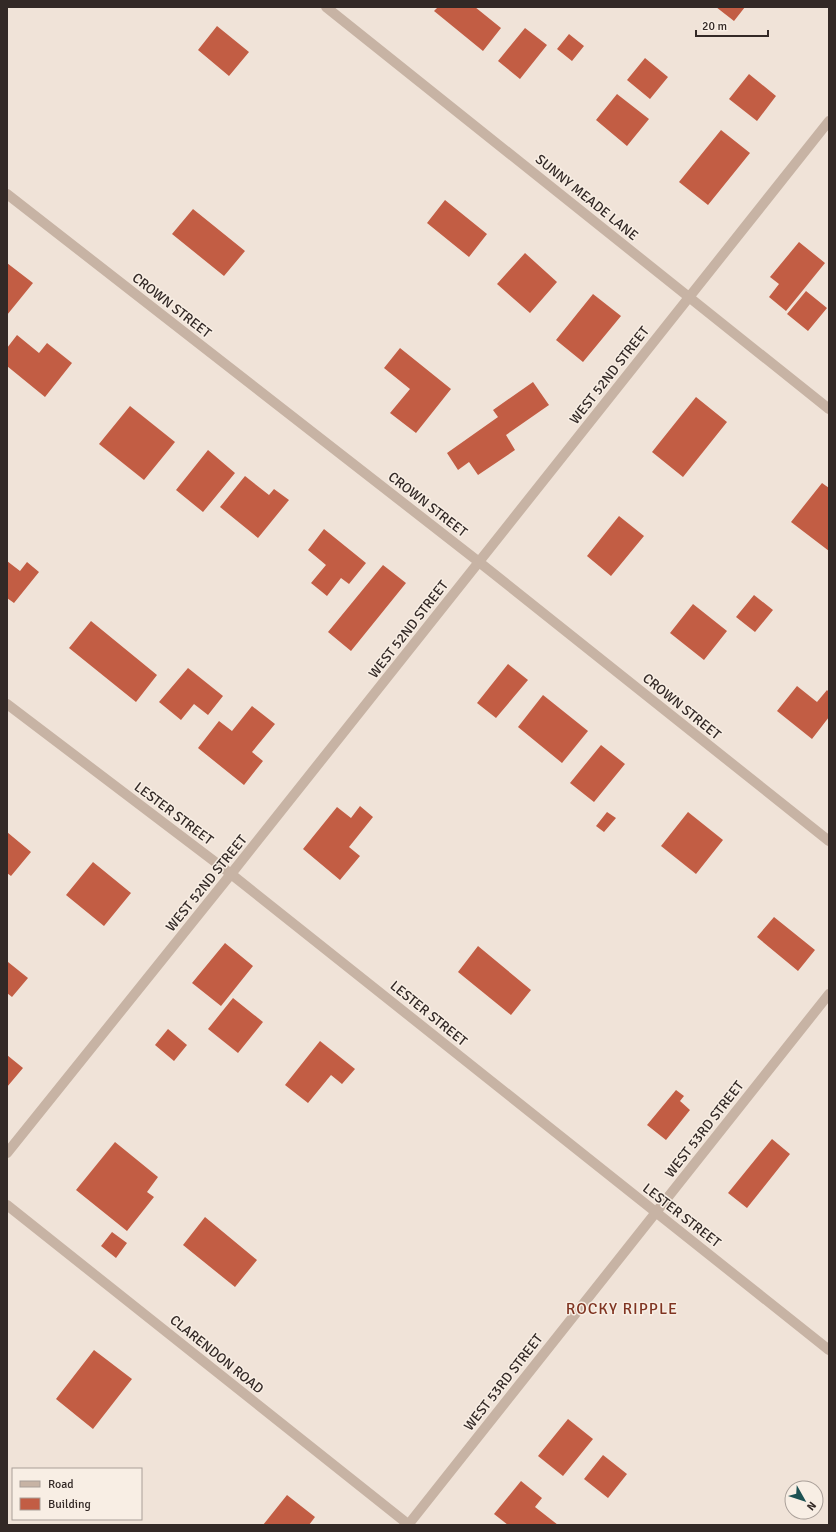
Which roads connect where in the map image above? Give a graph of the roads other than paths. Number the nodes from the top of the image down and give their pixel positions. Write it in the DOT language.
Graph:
graph roads {
  1 [pos="326,7"];
  2 [pos="829,121"];
  3 [pos="7,194"];
  4 [pos="689,296"];
  5 [pos="829,409"];
  6 [pos="479,562"];
  7 [pos="7,704"];
  8 [pos="829,840"];
  9 [pos="231,874"];
  10 [pos="829,994"];
  11 [pos="7,1153"];
  12 [pos="7,1205"];
  13 [pos="656,1212"];
  14 [pos="829,1350"];
  15 [pos="409,1525"];
  1 -- 4 [label="street, SUNNY MEADE LANE"];
  2 -- 4 [label="street, WEST 52ND STREET"];
  3 -- 6 [label="street, CROWN STREET"];
  4 -- 5 [label="street, SUNNY MEADE LANE"];
  4 -- 6 [label="street, WEST 52ND STREET"];
  6 -- 8 [label="street, CROWN STREET"];
  6 -- 9 [label="street, WEST 52ND STREET"];
  7 -- 9 [label="street, LESTER STREET"];
  9 -- 11 [label="street, WEST 52ND STREET"];
  9 -- 13 [label="street, LESTER STREET"];
  10 -- 13 [label="street, WEST 53RD STREET"];
  12 -- 15 [label="street, CLARENDON ROAD"];
  13 -- 14 [label="street, LESTER STREET"];
  13 -- 15 [label="street, WEST 53RD STREET"];
}
